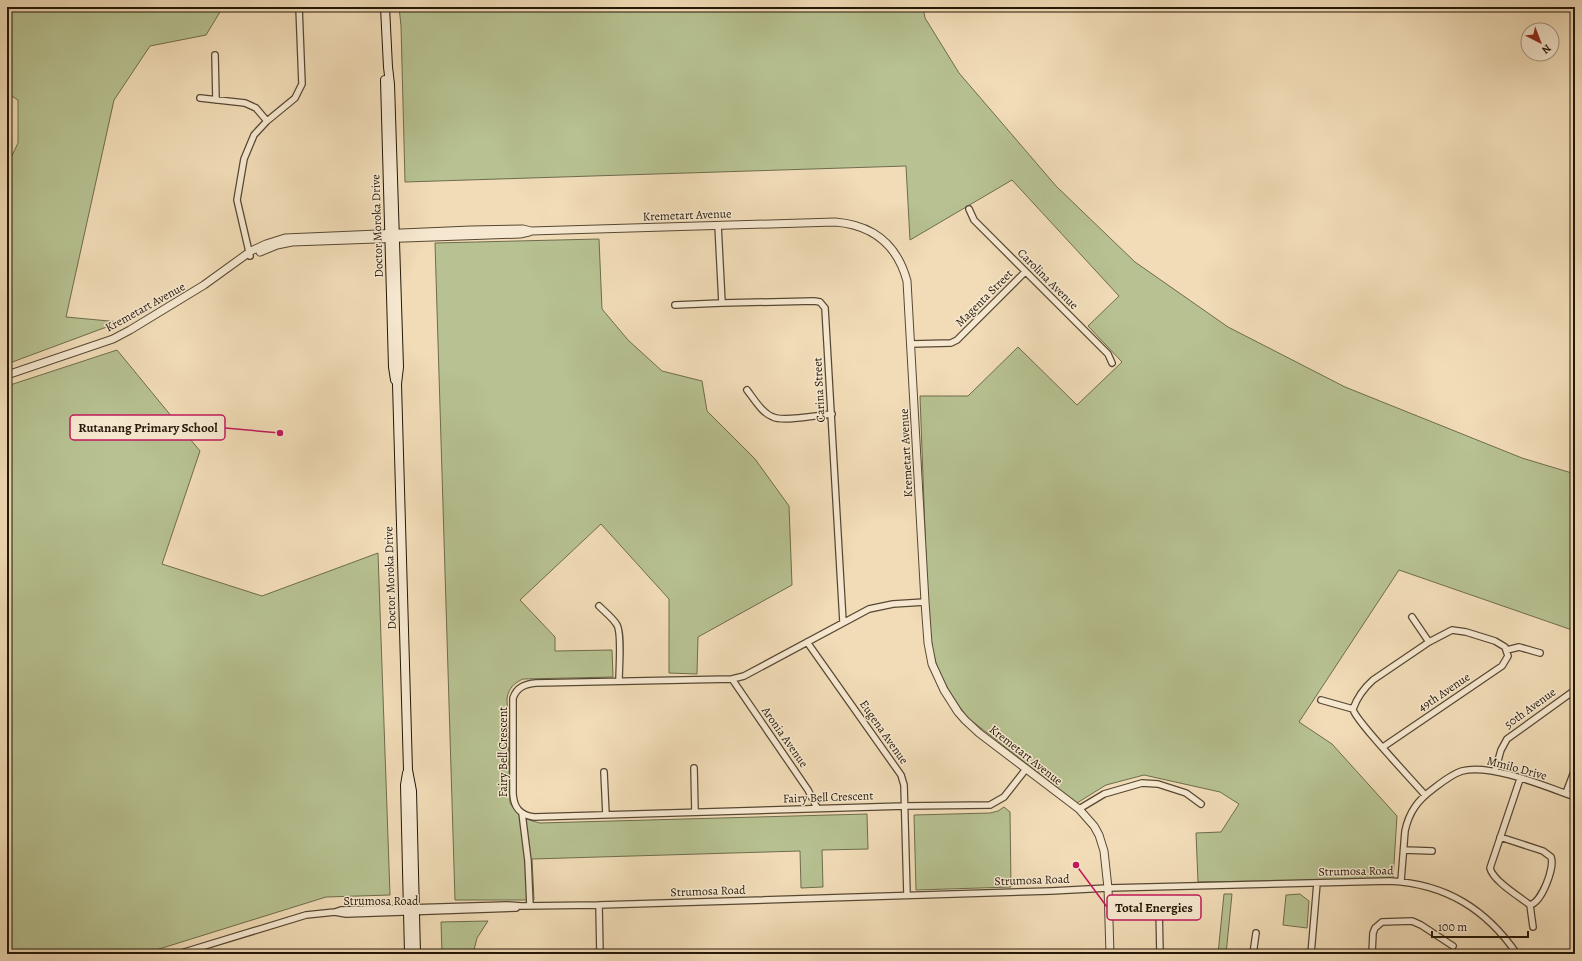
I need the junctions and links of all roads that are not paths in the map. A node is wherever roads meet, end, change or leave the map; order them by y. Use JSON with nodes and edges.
{"nodes":[{"id":1,"x":299,"y":7,"type":"edge"},
{"id":2,"x":385,"y":7,"type":"edge"},
{"id":3,"x":215,"y":55,"type":"dead end"},
{"id":4,"x":200,"y":98,"type":"dead end"},
{"id":5,"x":216,"y":100,"type":"junction"},
{"id":6,"x":267,"y":121,"type":"junction"},
{"id":7,"x":969,"y":209,"type":"dead end"},
{"id":8,"x":718,"y":225,"type":"junction"},
{"id":9,"x":392,"y":237,"type":"junction"},
{"id":10,"x":250,"y":255,"type":"junction"},
{"id":11,"x":1025,"y":272,"type":"junction"},
{"id":12,"x":722,"y":302,"type":"junction"},
{"id":13,"x":676,"y":305,"type":"dead end"},
{"id":14,"x":911,"y":344,"type":"junction"},
{"id":15,"x":1112,"y":364,"type":"dead end"},
{"id":16,"x":7,"y":375,"type":"edge"},
{"id":17,"x":747,"y":390,"type":"dead end"},
{"id":18,"x":832,"y":414,"type":"junction"},
{"id":19,"x":925,"y":602,"type":"junction"},
{"id":20,"x":599,"y":606,"type":"dead end"},
{"id":21,"x":1412,"y":617,"type":"dead end"},
{"id":22,"x":843,"y":622,"type":"junction"},
{"id":23,"x":807,"y":642,"type":"junction"},
{"id":24,"x":1429,"y":642,"type":"junction"},
{"id":25,"x":1507,"y":650,"type":"junction"},
{"id":26,"x":1540,"y":653,"type":"dead end"},
{"id":27,"x":732,"y":679,"type":"junction"},
{"id":28,"x":618,"y":681,"type":"junction"},
{"id":29,"x":1575,"y":690,"type":"edge"},
{"id":30,"x":1321,"y":700,"type":"dead end"},
{"id":31,"x":1353,"y":709,"type":"junction"},
{"id":32,"x":1383,"y":747,"type":"junction"},
{"id":33,"x":694,"y":768,"type":"dead end"},
{"id":34,"x":1026,"y":769,"type":"junction"},
{"id":35,"x":1575,"y":769,"type":"edge"},
{"id":36,"x":1494,"y":771,"type":"junction"},
{"id":37,"x":604,"y":772,"type":"dead end"},
{"id":38,"x":1520,"y":779,"type":"junction"},
{"id":39,"x":1425,"y":794,"type":"junction"},
{"id":40,"x":1566,"y":794,"type":"junction"},
{"id":41,"x":1575,"y":797,"type":"edge"},
{"id":42,"x":1201,"y":804,"type":"dead end"},
{"id":43,"x":905,"y":806,"type":"junction"},
{"id":44,"x":818,"y":808,"type":"junction"},
{"id":45,"x":1079,"y":809,"type":"junction"},
{"id":46,"x":695,"y":812,"type":"junction"},
{"id":47,"x":522,"y":813,"type":"junction"},
{"id":48,"x":606,"y":815,"type":"junction"},
{"id":49,"x":1500,"y":837,"type":"junction"},
{"id":50,"x":1404,"y":850,"type":"junction"},
{"id":51,"x":1432,"y":851,"type":"dead end"},
{"id":52,"x":1401,"y":882,"type":"junction"},
{"id":53,"x":1317,"y":883,"type":"junction"},
{"id":54,"x":1108,"y":888,"type":"junction"},
{"id":55,"x":907,"y":895,"type":"junction"},
{"id":56,"x":1530,"y":904,"type":"junction"},
{"id":57,"x":600,"y":905,"type":"junction"},
{"id":58,"x":530,"y":906,"type":"junction"},
{"id":59,"x":1159,"y":906,"type":"dead end"},
{"id":60,"x":411,"y":909,"type":"junction"},
{"id":61,"x":1533,"y":927,"type":"dead end"},
{"id":62,"x":1256,"y":933,"type":"dead end"},
{"id":63,"x":1453,"y":946,"type":"dead end"},
{"id":64,"x":199,"y":948,"type":"junction"},
{"id":65,"x":178,"y":954,"type":"edge"},
{"id":66,"x":201,"y":954,"type":"edge"},
{"id":67,"x":409,"y":954,"type":"edge"},
{"id":68,"x":416,"y":954,"type":"edge"},
{"id":69,"x":600,"y":954,"type":"edge"},
{"id":70,"x":1110,"y":954,"type":"edge"},
{"id":71,"x":1160,"y":954,"type":"edge"},
{"id":72,"x":1254,"y":954,"type":"edge"},
{"id":73,"x":1310,"y":954,"type":"edge"},
{"id":74,"x":1372,"y":954,"type":"edge"},
{"id":75,"x":1517,"y":954,"type":"edge"}],
"edges":[{"from":1,"to":6,"type":"street"},
{"from":2,"to":9,"type":"main road","name":"Doctor Moroka Drive"},
{"from":3,"to":5,"type":"street"},
{"from":4,"to":5,"type":"street"},
{"from":5,"to":6,"type":"street"},
{"from":6,"to":10,"type":"street"},
{"from":7,"to":11,"type":"street","name":"Carolina Avenue"},
{"from":8,"to":9,"type":"street","name":"Kremetart Avenue"},
{"from":8,"to":12,"type":"street"},
{"from":8,"to":14,"type":"street","name":"Kremetart Avenue"},
{"from":9,"to":10,"type":"street","name":"Kremetart Avenue"},
{"from":9,"to":60,"type":"main road","name":"Doctor Moroka Drive"},
{"from":10,"to":16,"type":"street","name":"Kremetart Avenue"},
{"from":11,"to":14,"type":"street","name":"Magenta Street"},
{"from":11,"to":15,"type":"street","name":"Carolina Avenue"},
{"from":12,"to":13,"type":"street","name":"Carina Street"},
{"from":12,"to":18,"type":"street","name":"Carina Street"},
{"from":14,"to":19,"type":"street","name":"Kremetart Avenue"},
{"from":17,"to":18,"type":"street"},
{"from":18,"to":22,"type":"street","name":"Carina Street"},
{"from":19,"to":22,"type":"street","name":"Fairy Bell Crescent"},
{"from":19,"to":34,"type":"street","name":"Kremetart Avenue"},
{"from":20,"to":28,"type":"street"},
{"from":21,"to":24,"type":"street"},
{"from":22,"to":23,"type":"street","name":"Fairy Bell Crescent"},
{"from":23,"to":27,"type":"street","name":"Fairy Bell Crescent"},
{"from":23,"to":43,"type":"street","name":"Eugena Avenue"},
{"from":24,"to":25,"type":"street"},
{"from":24,"to":31,"type":"street"},
{"from":25,"to":26,"type":"street"},
{"from":25,"to":32,"type":"street","name":"49th Avenue"},
{"from":27,"to":28,"type":"street","name":"Fairy Bell Crescent"},
{"from":27,"to":44,"type":"street","name":"Aronia Avenue"},
{"from":28,"to":47,"type":"street","name":"Fairy Bell Crescent"},
{"from":29,"to":36,"type":"street","name":"50th Avenue"},
{"from":30,"to":31,"type":"street"},
{"from":31,"to":32,"type":"street"},
{"from":32,"to":39,"type":"street"},
{"from":33,"to":46,"type":"street"},
{"from":34,"to":43,"type":"street","name":"Fairy Bell Crescent"},
{"from":34,"to":45,"type":"street","name":"Kremetart Avenue"},
{"from":35,"to":40,"type":"street"},
{"from":36,"to":38,"type":"street","name":"Mmilo Drive"},
{"from":36,"to":39,"type":"street","name":"Mmilo Drive"},
{"from":37,"to":48,"type":"street"},
{"from":38,"to":40,"type":"street","name":"Mmilo Drive"},
{"from":38,"to":49,"type":"street"},
{"from":39,"to":50,"type":"street","name":"Mmilo Drive"},
{"from":40,"to":41,"type":"street","name":"Mmilo Drive"},
{"from":42,"to":45,"type":"street"},
{"from":43,"to":44,"type":"street","name":"Fairy Bell Crescent"},
{"from":43,"to":55,"type":"street","name":"Eugena Avenue"},
{"from":44,"to":46,"type":"street","name":"Fairy Bell Crescent"},
{"from":45,"to":54,"type":"street","name":"Kremetart Avenue"},
{"from":46,"to":48,"type":"street","name":"Fairy Bell Crescent"},
{"from":47,"to":48,"type":"street","name":"Fairy Bell Crescent"},
{"from":47,"to":58,"type":"street"},
{"from":49,"to":56,"type":"street"},
{"from":49,"to":56,"type":"street"},
{"from":50,"to":51,"type":"street"},
{"from":50,"to":52,"type":"street","name":"Mmilo Drive"},
{"from":52,"to":53,"type":"street","name":"Strumosa Road"},
{"from":52,"to":75,"type":"street","name":"Strumosa Road"},
{"from":53,"to":54,"type":"street","name":"Strumosa Road"},
{"from":53,"to":73,"type":"street"},
{"from":54,"to":55,"type":"street","name":"Strumosa Road"},
{"from":54,"to":70,"type":"street","name":"Kremetart Avenue"},
{"from":55,"to":57,"type":"street","name":"Strumosa Road"},
{"from":56,"to":61,"type":"street"},
{"from":57,"to":58,"type":"street","name":"Strumosa Road"},
{"from":57,"to":69,"type":"street"},
{"from":58,"to":60,"type":"street","name":"Strumosa Road"},
{"from":59,"to":71,"type":"street"},
{"from":60,"to":64,"type":"street","name":"Strumosa Road"},
{"from":60,"to":67,"type":"main road","name":"Doctor Moroka Drive"},
{"from":60,"to":68,"type":"main road","name":"Doctor Moroka Drive"},
{"from":62,"to":72,"type":"street"},
{"from":63,"to":74,"type":"street"},
{"from":64,"to":65,"type":"street","name":"Strumosa Road"},
{"from":64,"to":66,"type":"street"}]}
